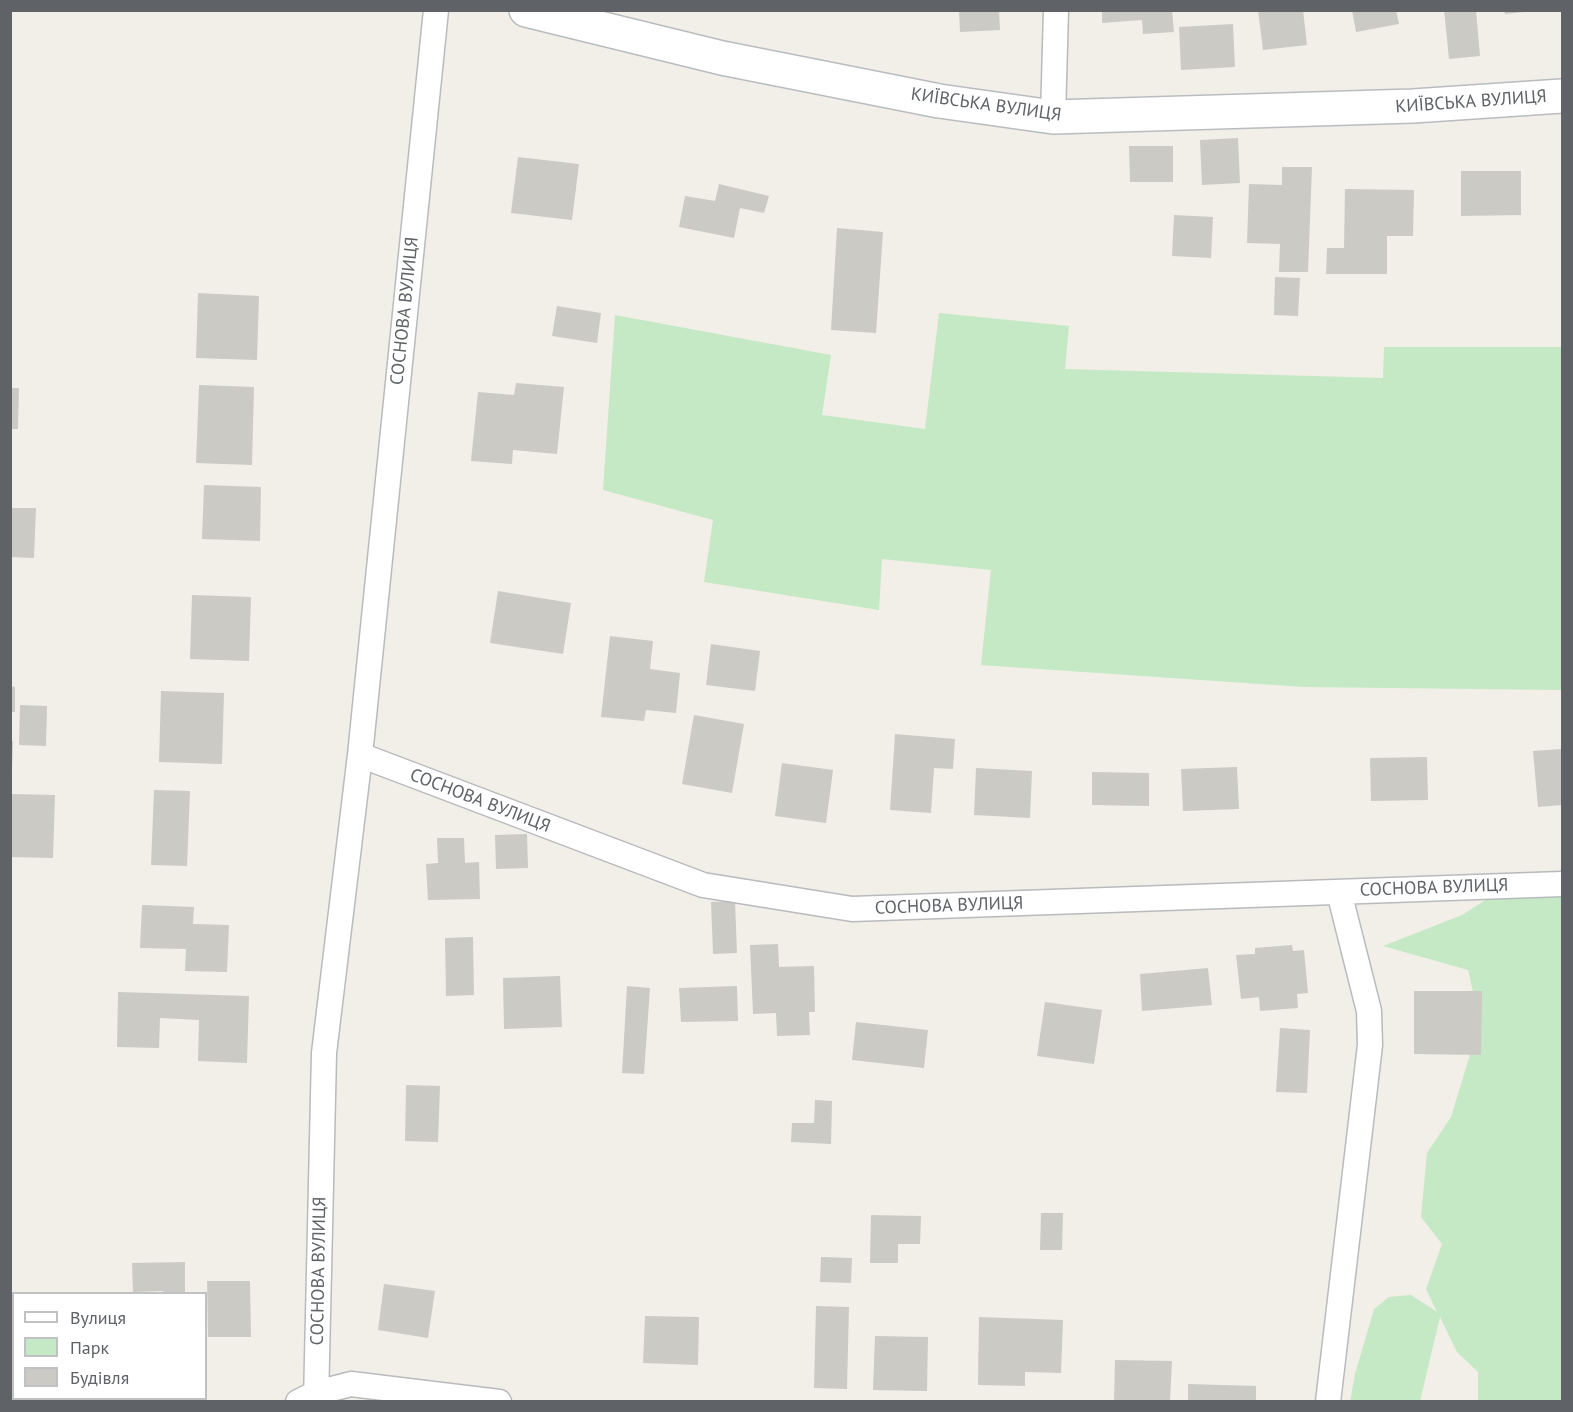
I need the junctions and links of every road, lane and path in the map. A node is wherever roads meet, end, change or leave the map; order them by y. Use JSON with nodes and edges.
{"nodes":[{"id":1,"x":436,"y":10,"type":"edge"},
{"id":2,"x":526,"y":10,"type":"edge"},
{"id":3,"x":1056,"y":10,"type":"edge"},
{"id":4,"x":1563,"y":96,"type":"edge"},
{"id":5,"x":1053,"y":117,"type":"junction"},
{"id":6,"x":360,"y":755,"type":"junction"},
{"id":7,"x":1563,"y":884,"type":"edge"},
{"id":8,"x":1339,"y":891,"type":"junction"},
{"id":9,"x":310,"y":1399,"type":"edge"},
{"id":10,"x":82,"y":1400,"type":"edge"},
{"id":11,"x":112,"y":1401,"type":"edge"},
{"id":12,"x":498,"y":1401,"type":"edge"},
{"id":13,"x":1328,"y":1401,"type":"edge"}],
"edges":[{"from":1,"to":6,"type":"street","name":"СОСНОВА ВУЛИЦЯ"},
{"from":2,"to":5,"type":"street","name":"КИЇВСЬКА ВУЛИЦЯ"},
{"from":3,"to":5,"type":"street"},
{"from":4,"to":5,"type":"street","name":"КИЇВСЬКА ВУЛИЦЯ"},
{"from":6,"to":8,"type":"street","name":"СОСНОВА ВУЛИЦЯ"},
{"from":6,"to":9,"type":"street","name":"СОСНОВА ВУЛИЦЯ"},
{"from":7,"to":8,"type":"street","name":"СОСНОВА ВУЛИЦЯ"},
{"from":8,"to":13,"type":"street"},
{"from":9,"to":12,"type":"street"},
{"from":10,"to":11,"type":"street"}]}
